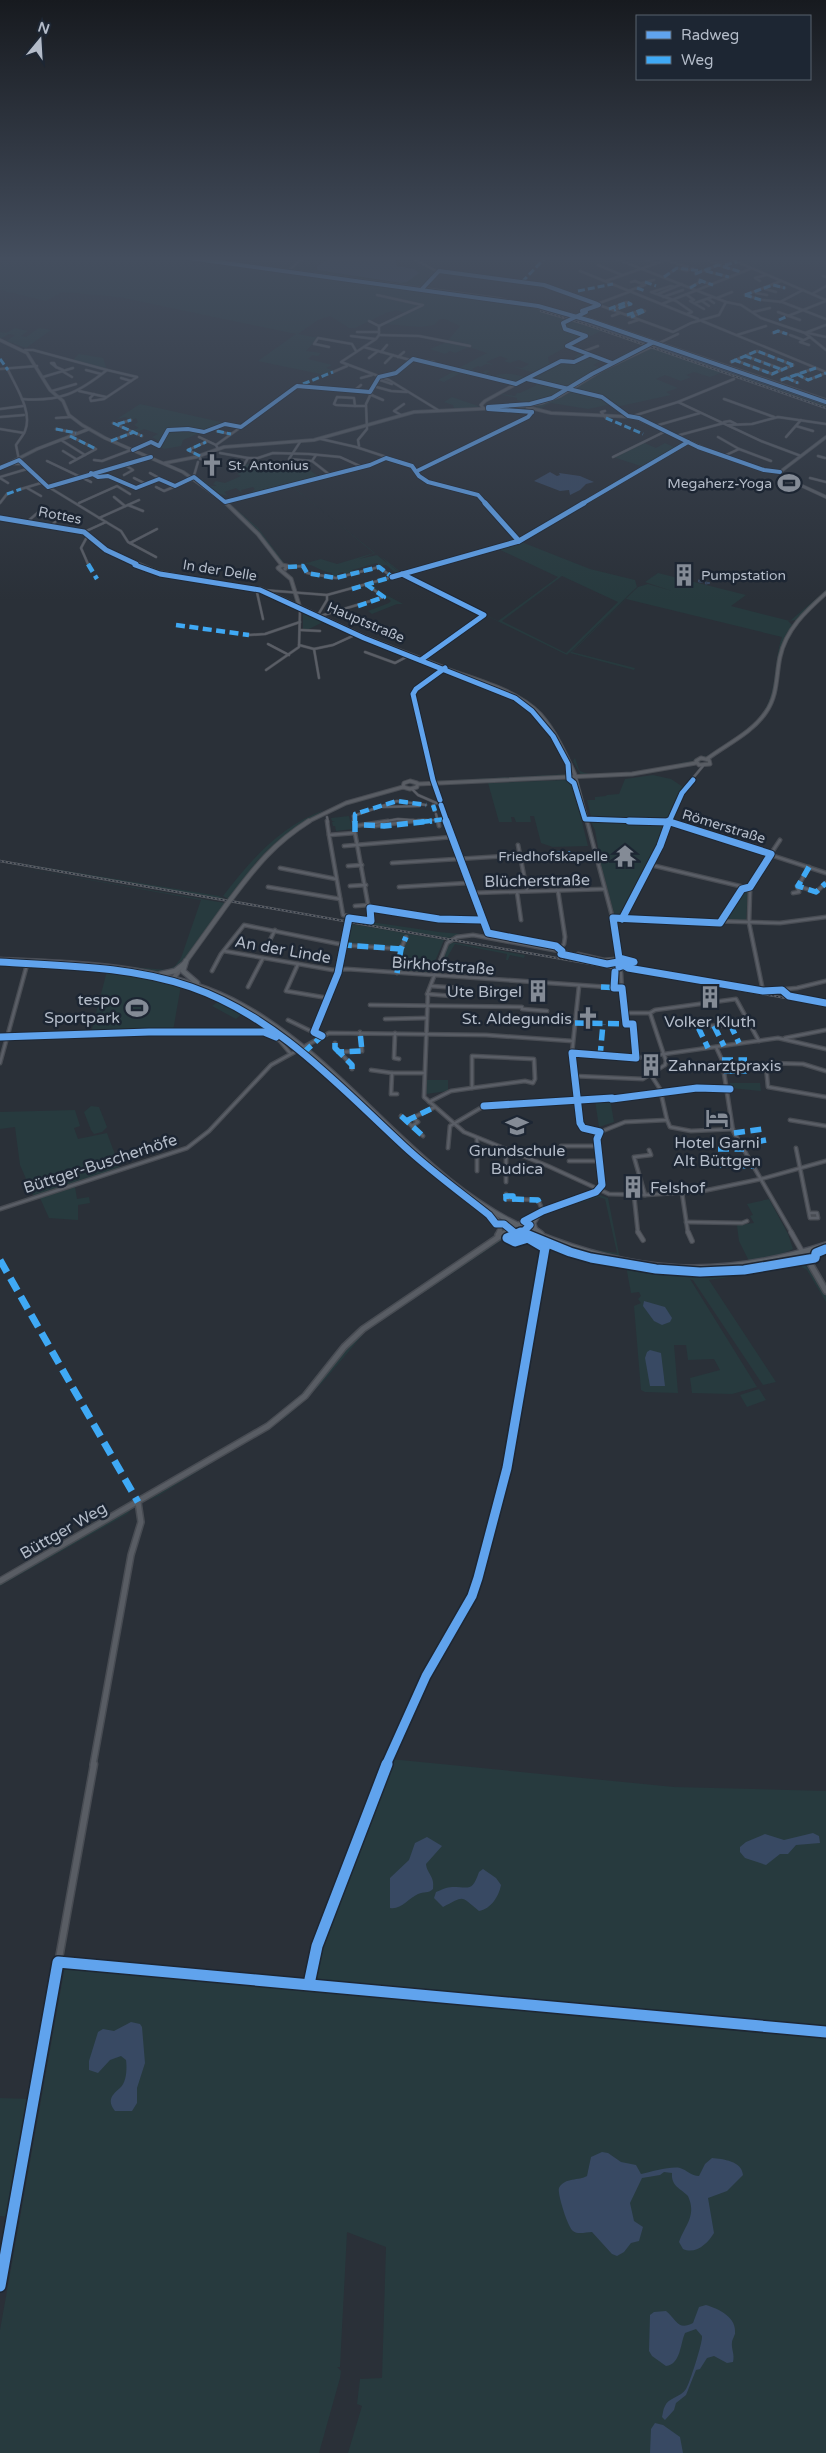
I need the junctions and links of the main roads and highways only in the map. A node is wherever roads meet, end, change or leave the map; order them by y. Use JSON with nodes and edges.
{"nodes":[{"id":1,"x":0,"y":960,"type":"edge"},
{"id":2,"x":153,"y":974,"type":"junction"},
{"id":3,"x":206,"y":989,"type":"junction"},
{"id":4,"x":541,"y":1212,"type":"road end"},
{"id":5,"x":549,"y":1240,"type":"junction"},
{"id":6,"x":826,"y":1245,"type":"edge"}],
"edges":[{"from":1,"to":2,"type":"main road"},
{"from":2,"to":3,"type":"main road"},
{"from":2,"to":3,"type":"main road"},
{"from":3,"to":5,"type":"main road"},
{"from":4,"to":5,"type":"main road"},
{"from":5,"to":6,"type":"main road"}]}
